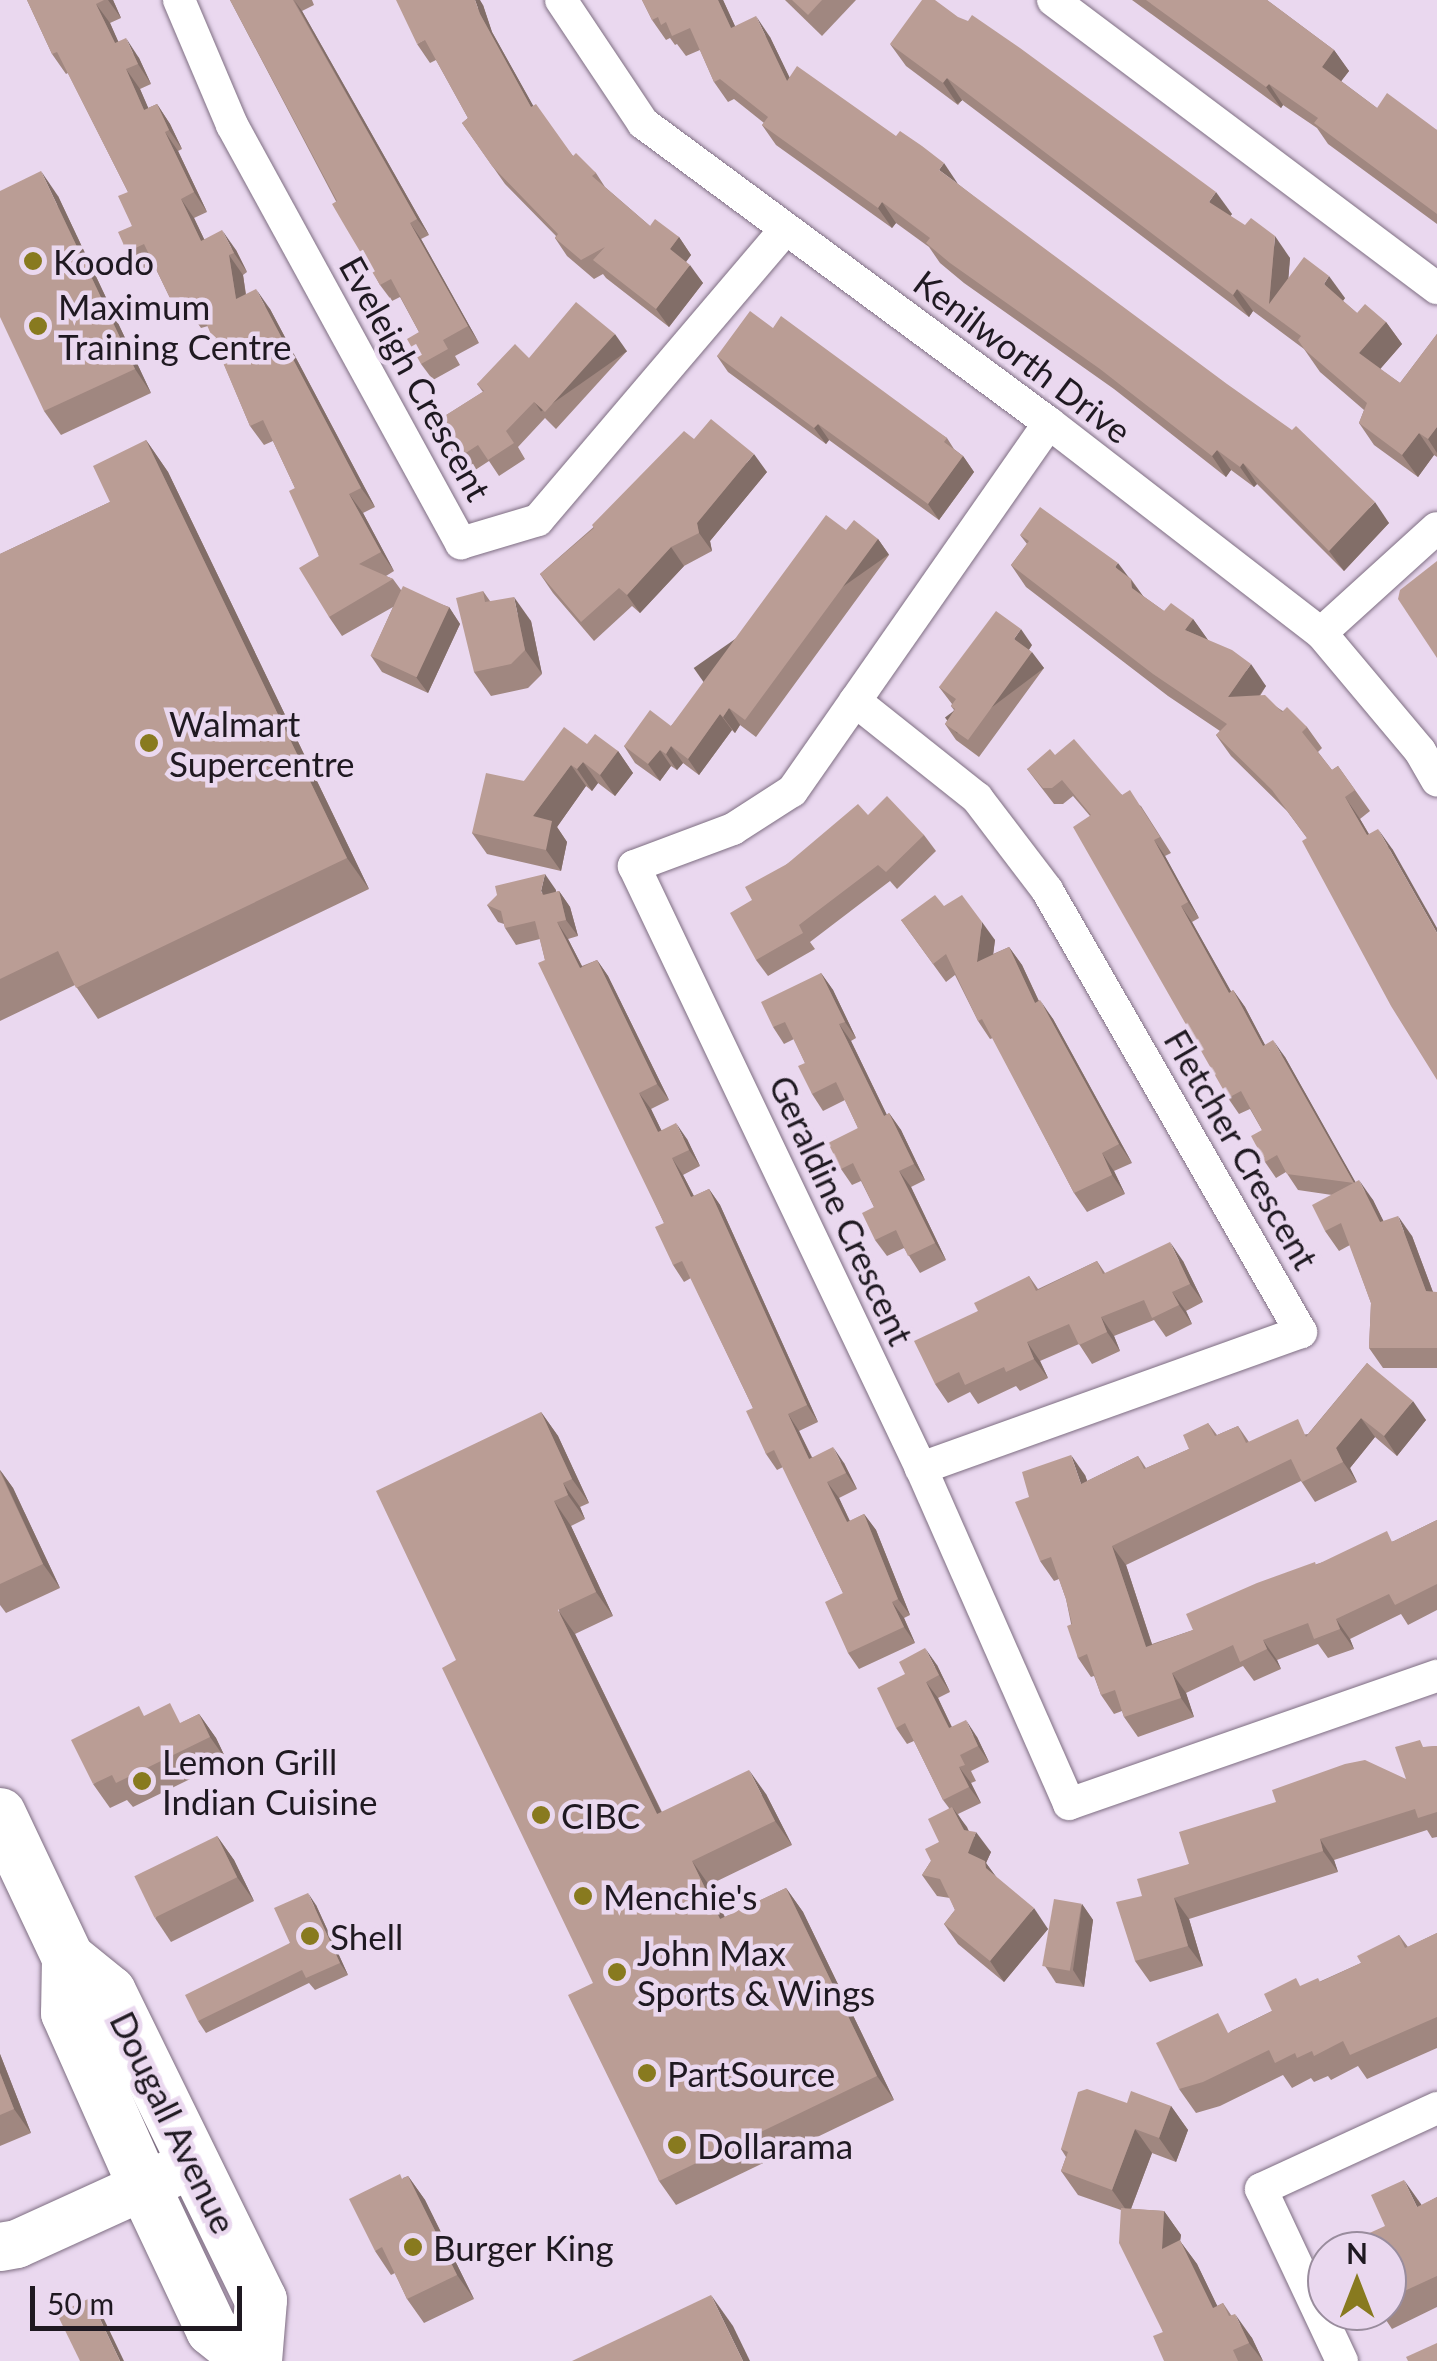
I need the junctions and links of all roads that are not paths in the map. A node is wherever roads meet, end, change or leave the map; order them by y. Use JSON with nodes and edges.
{"nodes":[{"id":1,"x":179,"y":0,"type":"edge"},
{"id":2,"x":561,"y":0,"type":"edge"},
{"id":3,"x":1053,"y":0,"type":"edge"},
{"id":4,"x":785,"y":230,"type":"junction"},
{"id":5,"x":1437,"y":288,"type":"edge"},
{"id":6,"x":1049,"y":423,"type":"junction"},
{"id":7,"x":1437,"y":528,"type":"edge"},
{"id":8,"x":1321,"y":633,"type":"junction"},
{"id":9,"x":855,"y":701,"type":"junction"},
{"id":10,"x":1437,"y":780,"type":"edge"},
{"id":11,"x":920,"y":1468,"type":"junction"},
{"id":12,"x":1437,"y":1676,"type":"edge"},
{"id":13,"x":0,"y":1814,"type":"edge"},
{"id":14,"x":68,"y":1958,"type":"junction"},
{"id":15,"x":1437,"y":2108,"type":"edge"},
{"id":16,"x":196,"y":2163,"type":"junction"},
{"id":17,"x":144,"y":2186,"type":"junction"},
{"id":18,"x":0,"y":2247,"type":"edge"},
{"id":19,"x":254,"y":2361,"type":"edge"},
{"id":20,"x":1342,"y":2361,"type":"edge"}],
"edges":[{"from":1,"to":4,"type":"street","name":"Eveleigh Crescent"},
{"from":2,"to":4,"type":"street","name":"Kenilworth Drive"},
{"from":3,"to":5,"type":"street"},
{"from":4,"to":6,"type":"street","name":"Kenilworth Drive"},
{"from":6,"to":8,"type":"street","name":"Kenilworth Drive"},
{"from":6,"to":9,"type":"street","name":"Geraldine Crescent"},
{"from":7,"to":8,"type":"street"},
{"from":8,"to":10,"type":"street","name":"Kenilworth Drive"},
{"from":9,"to":11,"type":"street","name":"Geraldine Crescent"},
{"from":9,"to":11,"type":"street","name":"Fletcher Crescent"},
{"from":11,"to":12,"type":"street","name":"Geraldine Crescent"},
{"from":13,"to":14,"type":"main road","name":"Dougall Avenue"},
{"from":14,"to":16,"type":"main road","name":"Dougall Avenue"},
{"from":14,"to":17,"type":"main road","name":"Dougall Avenue"},
{"from":15,"to":20,"type":"street"},
{"from":16,"to":17,"type":"street"},
{"from":16,"to":19,"type":"main road","name":"Dougall Avenue"},
{"from":17,"to":18,"type":"street"},
{"from":17,"to":19,"type":"main road","name":"Dougall Avenue"}]}
